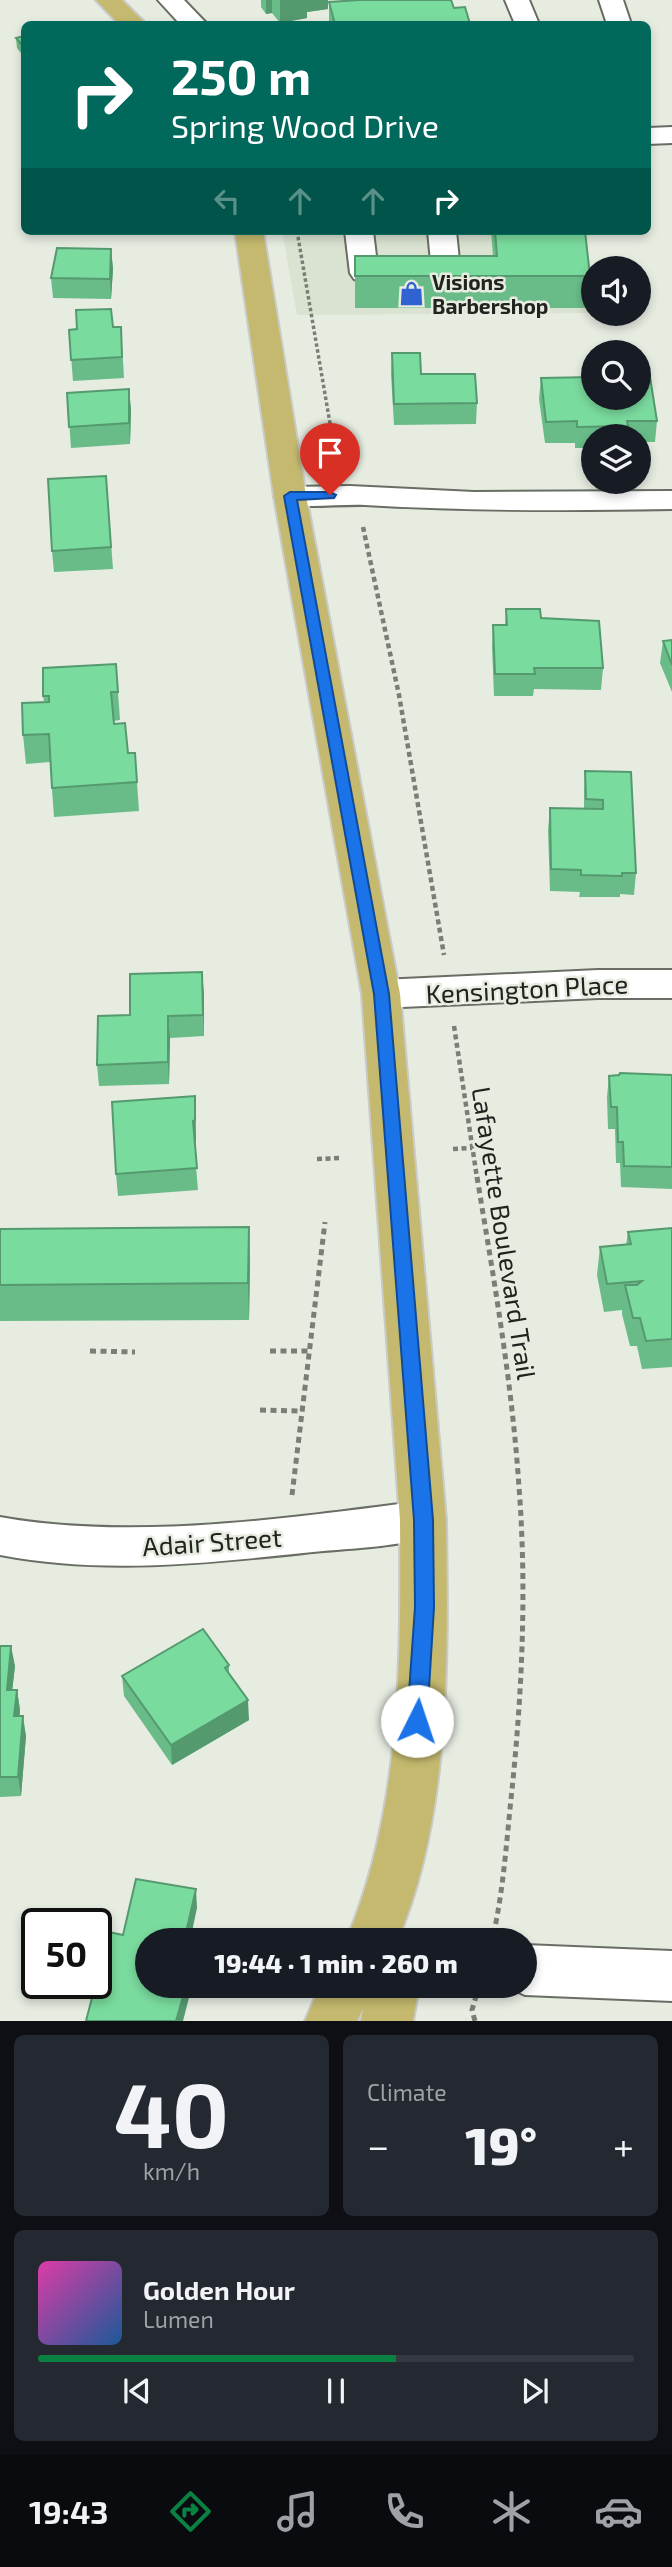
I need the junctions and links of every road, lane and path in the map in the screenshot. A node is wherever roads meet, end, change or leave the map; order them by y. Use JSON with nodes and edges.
{"nodes":[{"id":1,"x":108,"y":0,"type":"edge"},
{"id":2,"x":170,"y":0,"type":"edge"},
{"id":3,"x":517,"y":0,"type":"edge"},
{"id":4,"x":611,"y":0,"type":"edge"},
{"id":5,"x":130,"y":21,"type":"edge"},
{"id":6,"x":191,"y":21,"type":"edge"},
{"id":7,"x":526,"y":21,"type":"edge"},
{"id":8,"x":618,"y":21,"type":"edge"},
{"id":9,"x":672,"y":135,"type":"edge"},
{"id":10,"x":651,"y":136,"type":"edge"},
{"id":11,"x":250,"y":235,"type":"edge"},
{"id":12,"x":298,"y":235,"type":"edge"},
{"id":13,"x":359,"y":235,"type":"edge"},
{"id":14,"x":442,"y":235,"type":"edge"},
{"id":15,"x":333,"y":456,"type":"dead end"},
{"id":16,"x":290,"y":496,"type":"junction"},
{"id":17,"x":672,"y":500,"type":"edge"},
{"id":18,"x":368,"y":537,"type":"dead end"},
{"id":19,"x":672,"y":984,"type":"edge"},
{"id":20,"x":450,"y":992,"type":"junction"},
{"id":21,"x":382,"y":994,"type":"junction"},
{"id":22,"x":472,"y":1148,"type":"junction"},
{"id":23,"x":453,"y":1149,"type":"dead end"},
{"id":24,"x":342,"y":1158,"type":"dead end"},
{"id":25,"x":317,"y":1159,"type":"dead end"},
{"id":26,"x":325,"y":1222,"type":"dead end"},
{"id":27,"x":270,"y":1351,"type":"dead end"},
{"id":28,"x":310,"y":1351,"type":"junction"},
{"id":29,"x":90,"y":1352,"type":"dead end"},
{"id":30,"x":135,"y":1352,"type":"dead end"},
{"id":31,"x":260,"y":1410,"type":"dead end"},
{"id":32,"x":302,"y":1411,"type":"junction"},
{"id":33,"x":423,"y":1520,"type":"junction"},
{"id":34,"x":0,"y":1536,"type":"edge"},
{"id":35,"x":288,"y":1536,"type":"junction"},
{"id":36,"x":381,"y":1928,"type":"edge"},
{"id":37,"x":496,"y":1928,"type":"edge"},
{"id":38,"x":537,"y":1970,"type":"edge"},
{"id":39,"x":672,"y":1976,"type":"edge"},
{"id":40,"x":342,"y":1998,"type":"edge"},
{"id":41,"x":391,"y":1998,"type":"edge"},
{"id":42,"x":476,"y":1998,"type":"edge"},
{"id":43,"x":331,"y":2021,"type":"edge"},
{"id":44,"x":387,"y":2021,"type":"edge"},
{"id":45,"x":475,"y":2021,"type":"edge"}],
"edges":[{"from":1,"to":5,"type":"main road"},
{"from":2,"to":6,"type":"street"},
{"from":3,"to":7,"type":"street"},
{"from":4,"to":8,"type":"street"},
{"from":9,"to":10,"type":"street"},
{"from":11,"to":16,"type":"main road"},
{"from":12,"to":15,"type":"path"},
{"from":13,"to":14,"type":"street"},
{"from":16,"to":17,"type":"street"},
{"from":16,"to":21,"type":"main road"},
{"from":18,"to":20,"type":"path","name":"Lafayette Boulevard Trail"},
{"from":19,"to":20,"type":"street","name":"Kensington Place"},
{"from":20,"to":21,"type":"street","name":"Kensington Place"},
{"from":20,"to":22,"type":"path","name":"Lafayette Boulevard Trail"},
{"from":21,"to":33,"type":"main road"},
{"from":22,"to":23,"type":"path"},
{"from":22,"to":37,"type":"path","name":"Lafayette Boulevard Trail"},
{"from":24,"to":25,"type":"path"},
{"from":26,"to":28,"type":"path"},
{"from":27,"to":28,"type":"path"},
{"from":28,"to":32,"type":"path"},
{"from":29,"to":30,"type":"path"},
{"from":31,"to":32,"type":"path"},
{"from":32,"to":35,"type":"path"},
{"from":33,"to":35,"type":"street","name":"Adair Street"},
{"from":33,"to":36,"type":"main road"},
{"from":34,"to":35,"type":"street","name":"Adair Street"},
{"from":38,"to":39,"type":"street"},
{"from":40,"to":43,"type":"main road"},
{"from":41,"to":44,"type":"main road"},
{"from":42,"to":45,"type":"path"}]}
